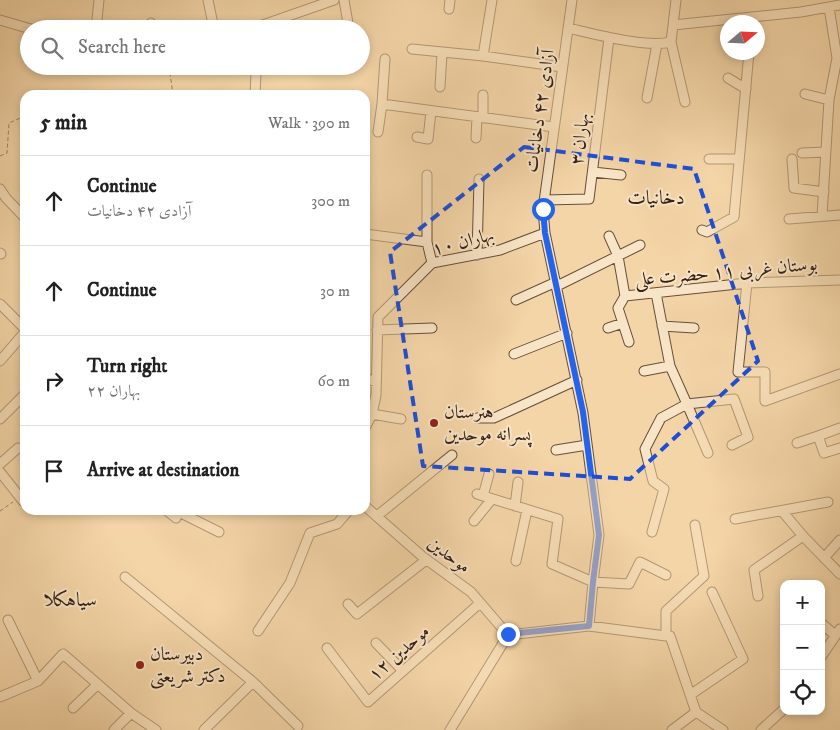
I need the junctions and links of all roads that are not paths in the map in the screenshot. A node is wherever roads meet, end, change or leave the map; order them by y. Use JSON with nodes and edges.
{"nodes":[{"id":1,"x":99,"y":0,"type":"edge"},
{"id":2,"x":208,"y":0,"type":"edge"},
{"id":3,"x":334,"y":0,"type":"edge"},
{"id":4,"x":344,"y":0,"type":"edge"},
{"id":5,"x":492,"y":0,"type":"edge"},
{"id":6,"x":572,"y":0,"type":"edge"},
{"id":7,"x":676,"y":0,"type":"edge"},
{"id":8,"x":840,"y":5,"type":"edge"},
{"id":9,"x":829,"y":7,"type":"junction"},
{"id":10,"x":765,"y":18,"type":"edge"},
{"id":11,"x":0,"y":20,"type":"edge"},
{"id":12,"x":97,"y":20,"type":"edge"},
{"id":13,"x":212,"y":20,"type":"edge"},
{"id":14,"x":277,"y":20,"type":"edge"},
{"id":15,"x":347,"y":20,"type":"edge"},
{"id":16,"x":720,"y":22,"type":"edge"},
{"id":17,"x":673,"y":25,"type":"junction"},
{"id":18,"x":20,"y":26,"type":"edge"},
{"id":19,"x":568,"y":28,"type":"junction"},
{"id":20,"x":609,"y":38,"type":"junction"},
{"id":21,"x":671,"y":42,"type":"junction"},
{"id":22,"x":657,"y":44,"type":"junction"},
{"id":23,"x":412,"y":49,"type":"dead end"},
{"id":24,"x":442,"y":52,"type":"junction"},
{"id":25,"x":483,"y":56,"type":"junction"},
{"id":26,"x":385,"y":59,"type":"dead end"},
{"id":27,"x":748,"y":60,"type":"edge"},
{"id":28,"x":562,"y":67,"type":"junction"},
{"id":29,"x":256,"y":75,"type":"edge"},
{"id":30,"x":728,"y":78,"type":"dead end"},
{"id":31,"x":440,"y":87,"type":"dead end"},
{"id":32,"x":746,"y":89,"type":"junction"},
{"id":33,"x":255,"y":90,"type":"edge"},
{"id":34,"x":840,"y":93,"type":"edge"},
{"id":35,"x":805,"y":94,"type":"dead end"},
{"id":36,"x":483,"y":95,"type":"dead end"},
{"id":37,"x":830,"y":96,"type":"junction"},
{"id":38,"x":647,"y":98,"type":"dead end"},
{"id":39,"x":685,"y":102,"type":"dead end"},
{"id":40,"x":382,"y":104,"type":"junction"},
{"id":41,"x":431,"y":111,"type":"junction"},
{"id":42,"x":480,"y":118,"type":"junction"},
{"id":43,"x":554,"y":127,"type":"junction"},
{"id":44,"x":378,"y":132,"type":"dead end"},
{"id":45,"x":417,"y":138,"type":"dead end"},
{"id":46,"x":476,"y":138,"type":"dead end"},
{"id":47,"x":826,"y":152,"type":"junction"},
{"id":48,"x":802,"y":153,"type":"dead end"},
{"id":49,"x":708,"y":159,"type":"dead end"},
{"id":50,"x":739,"y":159,"type":"junction"},
{"id":51,"x":792,"y":159,"type":"dead end"},
{"id":52,"x":592,"y":172,"type":"junction"},
{"id":53,"x":427,"y":175,"type":"dead end"},
{"id":54,"x":622,"y":175,"type":"dead end"},
{"id":55,"x":479,"y":179,"type":"dead end"},
{"id":56,"x":0,"y":189,"type":"edge"},
{"id":57,"x":824,"y":192,"type":"junction"},
{"id":58,"x":544,"y":200,"type":"junction"},
{"id":59,"x":20,"y":213,"type":"edge"},
{"id":60,"x":840,"y":215,"type":"edge"},
{"id":61,"x":822,"y":216,"type":"junction"},
{"id":62,"x":789,"y":219,"type":"dead end"},
{"id":63,"x":702,"y":230,"type":"dead end"},
{"id":64,"x":545,"y":233,"type":"junction"},
{"id":65,"x":370,"y":235,"type":"edge"},
{"id":66,"x":609,"y":236,"type":"dead end"},
{"id":67,"x":427,"y":242,"type":"junction"},
{"id":68,"x":640,"y":246,"type":"dead end"},
{"id":69,"x":477,"y":255,"type":"junction"},
{"id":70,"x":618,"y":256,"type":"junction"},
{"id":71,"x":432,"y":263,"type":"junction"},
{"id":72,"x":840,"y":280,"type":"edge"},
{"id":73,"x":747,"y":283,"type":"junction"},
{"id":74,"x":556,"y":284,"type":"junction"},
{"id":75,"x":656,"y":293,"type":"junction"},
{"id":76,"x":625,"y":296,"type":"junction"},
{"id":77,"x":516,"y":300,"type":"dead end"},
{"id":78,"x":0,"y":304,"type":"edge"},
{"id":79,"x":623,"y":323,"type":"junction"},
{"id":80,"x":20,"y":326,"type":"edge"},
{"id":81,"x":662,"y":326,"type":"junction"},
{"id":82,"x":432,"y":328,"type":"dead end"},
{"id":83,"x":608,"y":328,"type":"dead end"},
{"id":84,"x":694,"y":328,"type":"dead end"},
{"id":85,"x":377,"y":330,"type":"junction"},
{"id":86,"x":567,"y":333,"type":"junction"},
{"id":87,"x":20,"y":337,"type":"edge"},
{"id":88,"x":629,"y":342,"type":"dead end"},
{"id":89,"x":514,"y":354,"type":"dead end"},
{"id":90,"x":0,"y":360,"type":"edge"},
{"id":91,"x":670,"y":366,"type":"junction"},
{"id":92,"x":644,"y":371,"type":"dead end"},
{"id":93,"x":840,"y":374,"type":"edge"},
{"id":94,"x":370,"y":380,"type":"edge"},
{"id":95,"x":577,"y":380,"type":"junction"},
{"id":96,"x":376,"y":382,"type":"junction"},
{"id":97,"x":20,"y":399,"type":"edge"},
{"id":98,"x":687,"y":404,"type":"junction"},
{"id":99,"x":372,"y":414,"type":"junction"},
{"id":100,"x":370,"y":418,"type":"edge"},
{"id":101,"x":477,"y":418,"type":"dead end"},
{"id":102,"x":0,"y":419,"type":"edge"},
{"id":103,"x":401,"y":419,"type":"dead end"},
{"id":104,"x":840,"y":428,"type":"edge"},
{"id":105,"x":818,"y":436,"type":"junction"},
{"id":106,"x":797,"y":443,"type":"dead end"},
{"id":107,"x":588,"y":444,"type":"junction"},
{"id":108,"x":732,"y":445,"type":"dead end"},
{"id":109,"x":18,"y":448,"type":"dead end"},
{"id":110,"x":840,"y":448,"type":"edge"},
{"id":111,"x":556,"y":450,"type":"dead end"},
{"id":112,"x":708,"y":453,"type":"dead end"},
{"id":113,"x":452,"y":455,"type":"dead end"},
{"id":114,"x":0,"y":464,"type":"edge"},
{"id":115,"x":0,"y":472,"type":"edge"},
{"id":116,"x":489,"y":474,"type":"dead end"},
{"id":117,"x":518,"y":482,"type":"dead end"},
{"id":118,"x":20,"y":496,"type":"edge"},
{"id":119,"x":492,"y":499,"type":"junction"},
{"id":120,"x":828,"y":502,"type":"dead end"},
{"id":121,"x":515,"y":506,"type":"junction"},
{"id":122,"x":370,"y":510,"type":"edge"},
{"id":123,"x":527,"y":510,"type":"junction"},
{"id":124,"x":782,"y":511,"type":"junction"},
{"id":125,"x":187,"y":515,"type":"edge"},
{"id":126,"x":345,"y":515,"type":"edge"},
{"id":127,"x":377,"y":516,"type":"junction"},
{"id":128,"x":735,"y":519,"type":"dead end"},
{"id":129,"x":474,"y":522,"type":"dead end"},
{"id":130,"x":694,"y":525,"type":"dead end"},
{"id":131,"x":219,"y":532,"type":"dead end"},
{"id":132,"x":652,"y":532,"type":"dead end"},
{"id":133,"x":803,"y":536,"type":"junction"},
{"id":134,"x":840,"y":540,"type":"edge"},
{"id":135,"x":824,"y":558,"type":"junction"},
{"id":136,"x":426,"y":560,"type":"junction"},
{"id":137,"x":516,"y":561,"type":"dead end"},
{"id":138,"x":840,"y":574,"type":"edge"},
{"id":139,"x":666,"y":575,"type":"dead end"},
{"id":140,"x":125,"y":577,"type":"dead end"},
{"id":141,"x":593,"y":582,"type":"junction"},
{"id":142,"x":712,"y":592,"type":"dead end"},
{"id":143,"x":758,"y":596,"type":"dead end"},
{"id":144,"x":480,"y":603,"type":"junction"},
{"id":145,"x":348,"y":604,"type":"dead end"},
{"id":146,"x":8,"y":620,"type":"dead end"},
{"id":147,"x":825,"y":625,"type":"edge"},
{"id":148,"x":589,"y":626,"type":"junction"},
{"id":149,"x":258,"y":631,"type":"dead end"},
{"id":150,"x":838,"y":632,"type":"edge"},
{"id":151,"x":508,"y":634,"type":"junction"},
{"id":152,"x":666,"y":636,"type":"junction"},
{"id":153,"x":376,"y":643,"type":"dead end"},
{"id":154,"x":327,"y":648,"type":"dead end"},
{"id":155,"x":825,"y":651,"type":"edge"},
{"id":156,"x":403,"y":671,"type":"junction"},
{"id":157,"x":38,"y":681,"type":"junction"},
{"id":158,"x":253,"y":682,"type":"junction"},
{"id":159,"x":98,"y":684,"type":"junction"},
{"id":160,"x":690,"y":695,"type":"junction"},
{"id":161,"x":0,"y":697,"type":"edge"},
{"id":162,"x":73,"y":708,"type":"dead end"},
{"id":163,"x":696,"y":712,"type":"junction"},
{"id":164,"x":131,"y":713,"type":"junction"},
{"id":165,"x":780,"y":713,"type":"edge"},
{"id":166,"x":298,"y":726,"type":"dead end"},
{"id":167,"x":114,"y":730,"type":"edge"},
{"id":168,"x":156,"y":730,"type":"edge"},
{"id":169,"x":204,"y":730,"type":"edge"},
{"id":170,"x":450,"y":730,"type":"edge"},
{"id":171,"x":672,"y":730,"type":"edge"},
{"id":172,"x":723,"y":730,"type":"edge"},
{"id":173,"x":761,"y":730,"type":"edge"}],
"edges":[{"from":1,"to":12,"type":"street"},
{"from":2,"to":13,"type":"street"},
{"from":3,"to":14,"type":"street"},
{"from":4,"to":15,"type":"street"},
{"from":5,"to":25,"type":"street"},
{"from":6,"to":19,"type":"street","name":"آزادی ۴۲ دخانیات"},
{"from":7,"to":17,"type":"street"},
{"from":8,"to":9,"type":"street"},
{"from":9,"to":10,"type":"street"},
{"from":9,"to":37,"type":"street"},
{"from":11,"to":18,"type":"street"},
{"from":16,"to":17,"type":"street"},
{"from":17,"to":21,"type":"street"},
{"from":19,"to":20,"type":"street"},
{"from":19,"to":28,"type":"street","name":"آزادی ۴۲ دخانیات"},
{"from":20,"to":22,"type":"street"},
{"from":20,"to":52,"type":"street","name":"بهاران ۳"},
{"from":21,"to":22,"type":"street"},
{"from":21,"to":39,"type":"street"},
{"from":22,"to":38,"type":"street"},
{"from":23,"to":24,"type":"street"},
{"from":24,"to":25,"type":"street"},
{"from":24,"to":31,"type":"street"},
{"from":25,"to":28,"type":"street"},
{"from":26,"to":40,"type":"street"},
{"from":27,"to":32,"type":"street"},
{"from":28,"to":43,"type":"street","name":"آزادی ۴۲ دخانیات"},
{"from":29,"to":33,"type":"street"},
{"from":30,"to":32,"type":"street"},
{"from":32,"to":50,"type":"street"},
{"from":34,"to":37,"type":"street"},
{"from":35,"to":37,"type":"street"},
{"from":36,"to":42,"type":"street"},
{"from":37,"to":47,"type":"street"},
{"from":40,"to":41,"type":"street"},
{"from":40,"to":44,"type":"street"},
{"from":41,"to":42,"type":"street"},
{"from":41,"to":45,"type":"street"},
{"from":42,"to":43,"type":"street"},
{"from":42,"to":46,"type":"street"},
{"from":43,"to":58,"type":"street","name":"آزادی ۴۲ دخانیات"},
{"from":47,"to":48,"type":"street"},
{"from":47,"to":57,"type":"street"},
{"from":49,"to":50,"type":"street"},
{"from":50,"to":63,"type":"street"},
{"from":51,"to":57,"type":"street"},
{"from":52,"to":54,"type":"street"},
{"from":52,"to":58,"type":"street","name":"بهاران ۳"},
{"from":53,"to":67,"type":"street"},
{"from":55,"to":69,"type":"street"},
{"from":56,"to":59,"type":"street"},
{"from":57,"to":61,"type":"street"},
{"from":58,"to":64,"type":"street","name":"آزادی ۴۲ دخانیات"},
{"from":60,"to":61,"type":"street"},
{"from":61,"to":62,"type":"street"},
{"from":64,"to":69,"type":"street","name":"بهاران ۱۰"},
{"from":64,"to":74,"type":"street","name":"آزادی ۴۲ دخانیات"},
{"from":65,"to":67,"type":"street"},
{"from":66,"to":70,"type":"street","name":"بوستان غربی ۱۱ حضرت علی"},
{"from":67,"to":71,"type":"street"},
{"from":68,"to":70,"type":"street"},
{"from":69,"to":71,"type":"street","name":"بهاران ۱۰"},
{"from":70,"to":74,"type":"street"},
{"from":70,"to":76,"type":"street","name":"بوستان غربی ۱۱ حضرت علی"},
{"from":71,"to":85,"type":"street","name":"بهاران ۱۰"},
{"from":72,"to":73,"type":"street","name":"بوستان غربی ۱۱ حضرت علی"},
{"from":73,"to":75,"type":"street","name":"بوستان غربی ۱۱ حضرت علی"},
{"from":73,"to":93,"type":"street"},
{"from":74,"to":77,"type":"street"},
{"from":74,"to":86,"type":"street","name":"آزادی ۴۲ دخانیات"},
{"from":75,"to":76,"type":"street","name":"بوستان غربی ۱۱ حضرت علی"},
{"from":75,"to":81,"type":"street"},
{"from":76,"to":79,"type":"street"},
{"from":78,"to":80,"type":"street"},
{"from":79,"to":83,"type":"street"},
{"from":79,"to":88,"type":"street"},
{"from":81,"to":84,"type":"street"},
{"from":81,"to":91,"type":"street"},
{"from":82,"to":85,"type":"street"},
{"from":85,"to":96,"type":"street"},
{"from":86,"to":89,"type":"street"},
{"from":86,"to":95,"type":"street","name":"آزادی ۴۲ دخانیات"},
{"from":87,"to":90,"type":"street"},
{"from":91,"to":92,"type":"street"},
{"from":91,"to":98,"type":"street"},
{"from":94,"to":96,"type":"street"},
{"from":95,"to":101,"type":"street"},
{"from":95,"to":107,"type":"street","name":"آزادی ۴۲ دخانیات"},
{"from":96,"to":99,"type":"street"},
{"from":97,"to":102,"type":"street"},
{"from":98,"to":108,"type":"street"},
{"from":98,"to":112,"type":"street"},
{"from":98,"to":132,"type":"street"},
{"from":99,"to":100,"type":"street"},
{"from":99,"to":103,"type":"street"},
{"from":104,"to":105,"type":"street"},
{"from":105,"to":106,"type":"street"},
{"from":105,"to":110,"type":"street"},
{"from":107,"to":111,"type":"street"},
{"from":107,"to":141,"type":"street","name":"آزادی ۴۲ دخانیات"},
{"from":109,"to":114,"type":"street"},
{"from":113,"to":127,"type":"street"},
{"from":115,"to":118,"type":"street"},
{"from":116,"to":119,"type":"street"},
{"from":117,"to":121,"type":"street"},
{"from":119,"to":121,"type":"street"},
{"from":119,"to":129,"type":"street"},
{"from":120,"to":124,"type":"street"},
{"from":121,"to":123,"type":"street"},
{"from":122,"to":127,"type":"street","name":"موحدین"},
{"from":123,"to":137,"type":"street"},
{"from":123,"to":141,"type":"street"},
{"from":124,"to":128,"type":"street"},
{"from":124,"to":133,"type":"street"},
{"from":125,"to":131,"type":"street"},
{"from":126,"to":149,"type":"street"},
{"from":127,"to":136,"type":"street","name":"موحدین"},
{"from":130,"to":152,"type":"street"},
{"from":133,"to":135,"type":"street"},
{"from":133,"to":143,"type":"street"},
{"from":134,"to":135,"type":"street"},
{"from":135,"to":138,"type":"street"},
{"from":136,"to":144,"type":"street","name":"موحدین"},
{"from":136,"to":145,"type":"street"},
{"from":139,"to":141,"type":"street"},
{"from":140,"to":158,"type":"street"},
{"from":141,"to":148,"type":"street","name":"آزادی ۴۲ دخانیات"},
{"from":142,"to":160,"type":"street"},
{"from":144,"to":151,"type":"street","name":"موحدین"},
{"from":144,"to":156,"type":"street","name":"موحدین ۱۲"},
{"from":146,"to":157,"type":"street"},
{"from":147,"to":150,"type":"street"},
{"from":148,"to":151,"type":"street"},
{"from":148,"to":152,"type":"street"},
{"from":150,"to":155,"type":"street"},
{"from":151,"to":170,"type":"street"},
{"from":152,"to":160,"type":"street"},
{"from":153,"to":156,"type":"street"},
{"from":154,"to":156,"type":"street","name":"موحدین ۱۲"},
{"from":157,"to":159,"type":"street"},
{"from":157,"to":161,"type":"street"},
{"from":158,"to":166,"type":"street"},
{"from":158,"to":169,"type":"street"},
{"from":159,"to":162,"type":"street"},
{"from":159,"to":164,"type":"street"},
{"from":160,"to":163,"type":"street"},
{"from":163,"to":171,"type":"street"},
{"from":163,"to":172,"type":"street"},
{"from":164,"to":167,"type":"street"},
{"from":164,"to":168,"type":"street"},
{"from":165,"to":173,"type":"street"}]}
